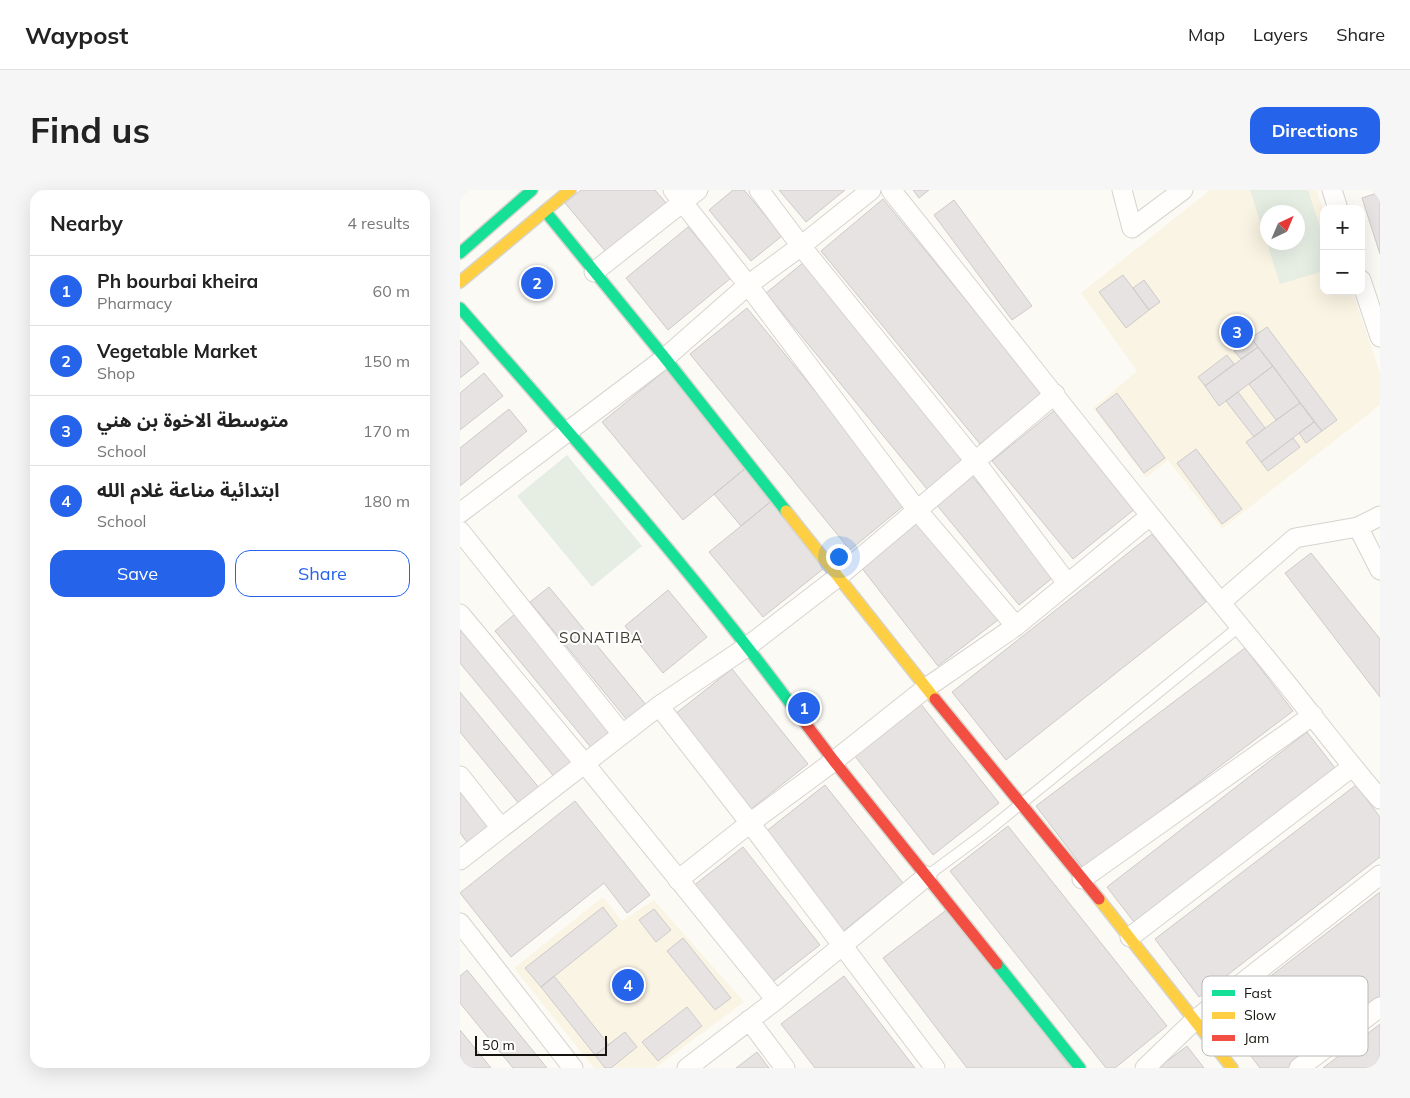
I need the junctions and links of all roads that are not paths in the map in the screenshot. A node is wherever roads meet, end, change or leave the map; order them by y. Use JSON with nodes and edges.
{"nodes":[{"id":1,"x":532,"y":190,"type":"edge"},
{"id":2,"x":570,"y":190,"type":"edge"},
{"id":3,"x":698,"y":190,"type":"edge"},
{"id":4,"x":759,"y":190,"type":"edge"},
{"id":5,"x":871,"y":190,"type":"edge"},
{"id":6,"x":890,"y":190,"type":"edge"},
{"id":7,"x":1122,"y":190,"type":"edge"},
{"id":8,"x":1183,"y":190,"type":"edge"},
{"id":9,"x":1332,"y":190,"type":"edge"},
{"id":10,"x":678,"y":196,"type":"edge"},
{"id":11,"x":1337,"y":205,"type":"edge"},
{"id":12,"x":545,"y":211,"type":"junction"},
{"id":13,"x":801,"y":246,"type":"junction"},
{"id":14,"x":460,"y":252,"type":"edge"},
{"id":15,"x":594,"y":272,"type":"junction"},
{"id":16,"x":460,"y":282,"type":"edge"},
{"id":17,"x":748,"y":285,"type":"junction"},
{"id":18,"x":1365,"y":292,"type":"edge"},
{"id":19,"x":460,"y":308,"type":"edge"},
{"id":20,"x":1380,"y":337,"type":"edge"},
{"id":21,"x":665,"y":358,"type":"junction"},
{"id":22,"x":1055,"y":394,"type":"junction"},
{"id":23,"x":568,"y":431,"type":"junction"},
{"id":24,"x":975,"y":461,"type":"junction"},
{"id":25,"x":917,"y":510,"type":"junction"},
{"id":26,"x":460,"y":513,"type":"edge"},
{"id":27,"x":1150,"y":516,"type":"junction"},
{"id":28,"x":1380,"y":516,"type":"edge"},
{"id":29,"x":1358,"y":527,"type":"junction"},
{"id":30,"x":460,"y":531,"type":"edge"},
{"id":31,"x":1380,"y":570,"type":"edge"},
{"id":32,"x":839,"y":576,"type":"junction"},
{"id":33,"x":1067,"y":584,"type":"junction"},
{"id":34,"x":1221,"y":602,"type":"junction"},
{"id":35,"x":460,"y":614,"type":"edge"},
{"id":36,"x":1016,"y":626,"type":"junction"},
{"id":37,"x":1240,"y":626,"type":"junction"},
{"id":38,"x":748,"y":646,"type":"junction"},
{"id":39,"x":926,"y":688,"type":"junction"},
{"id":40,"x":659,"y":706,"type":"junction"},
{"id":41,"x":1313,"y":715,"type":"junction"},
{"id":42,"x":622,"y":734,"type":"junction"},
{"id":43,"x":834,"y":761,"type":"junction"},
{"id":44,"x":585,"y":764,"type":"junction"},
{"id":45,"x":1352,"y":767,"type":"junction"},
{"id":46,"x":460,"y":776,"type":"edge"},
{"id":47,"x":1380,"y":799,"type":"edge"},
{"id":48,"x":1021,"y":804,"type":"junction"},
{"id":49,"x":750,"y":823,"type":"junction"},
{"id":50,"x":501,"y":828,"type":"junction"},
{"id":51,"x":460,"y":860,"type":"edge"},
{"id":52,"x":1380,"y":875,"type":"edge"},
{"id":53,"x":927,"y":876,"type":"junction"},
{"id":54,"x":1082,"y":879,"type":"junction"},
{"id":55,"x":678,"y":880,"type":"junction"},
{"id":56,"x":460,"y":923,"type":"edge"},
{"id":57,"x":1130,"y":936,"type":"junction"},
{"id":58,"x":843,"y":945,"type":"junction"},
{"id":59,"x":1251,"y":976,"type":"edge"},
{"id":60,"x":776,"y":1000,"type":"junction"},
{"id":61,"x":1380,"y":1007,"type":"edge"},
{"id":62,"x":1202,"y":1015,"type":"edge"},
{"id":63,"x":1368,"y":1016,"type":"edge"},
{"id":64,"x":749,"y":1020,"type":"junction"},
{"id":65,"x":1195,"y":1020,"type":"junction"},
{"id":66,"x":1202,"y":1029,"type":"edge"},
{"id":67,"x":1223,"y":1056,"type":"edge"},
{"id":68,"x":1315,"y":1056,"type":"edge"},
{"id":69,"x":573,"y":1068,"type":"edge"},
{"id":70,"x":688,"y":1068,"type":"edge"},
{"id":71,"x":785,"y":1068,"type":"edge"},
{"id":72,"x":935,"y":1068,"type":"edge"},
{"id":73,"x":1080,"y":1068,"type":"edge"},
{"id":74,"x":1145,"y":1068,"type":"edge"},
{"id":75,"x":1232,"y":1068,"type":"edge"},
{"id":76,"x":1299,"y":1068,"type":"edge"}],
"edges":[{"from":1,"to":14,"type":"street"},
{"from":2,"to":12,"type":"street"},
{"from":3,"to":10,"type":"street"},
{"from":4,"to":13,"type":"street"},
{"from":5,"to":13,"type":"street"},
{"from":6,"to":22,"type":"street"},
{"from":7,"to":8,"type":"street"},
{"from":9,"to":11,"type":"street"},
{"from":10,"to":15,"type":"street"},
{"from":10,"to":17,"type":"street"},
{"from":12,"to":15,"type":"street"},
{"from":12,"to":16,"type":"street"},
{"from":13,"to":17,"type":"street"},
{"from":13,"to":24,"type":"street"},
{"from":15,"to":21,"type":"street"},
{"from":17,"to":21,"type":"street"},
{"from":17,"to":25,"type":"street"},
{"from":18,"to":20,"type":"street"},
{"from":19,"to":23,"type":"street"},
{"from":21,"to":23,"type":"street"},
{"from":21,"to":32,"type":"street"},
{"from":22,"to":24,"type":"street"},
{"from":22,"to":27,"type":"street"},
{"from":23,"to":26,"type":"street"},
{"from":23,"to":38,"type":"street"},
{"from":24,"to":25,"type":"street"},
{"from":24,"to":33,"type":"street"},
{"from":25,"to":32,"type":"street"},
{"from":25,"to":36,"type":"street"},
{"from":27,"to":33,"type":"street"},
{"from":27,"to":34,"type":"street"},
{"from":28,"to":29,"type":"street"},
{"from":29,"to":31,"type":"street"},
{"from":29,"to":34,"type":"street"},
{"from":30,"to":42,"type":"street"},
{"from":32,"to":38,"type":"street"},
{"from":32,"to":39,"type":"street"},
{"from":33,"to":36,"type":"street"},
{"from":34,"to":37,"type":"street"},
{"from":35,"to":44,"type":"street"},
{"from":36,"to":39,"type":"street"},
{"from":37,"to":41,"type":"street"},
{"from":37,"to":48,"type":"lane"},
{"from":38,"to":40,"type":"street"},
{"from":38,"to":43,"type":"street"},
{"from":39,"to":43,"type":"street"},
{"from":39,"to":48,"type":"street"},
{"from":40,"to":42,"type":"street"},
{"from":40,"to":49,"type":"street"},
{"from":41,"to":45,"type":"street"},
{"from":41,"to":54,"type":"street"},
{"from":42,"to":44,"type":"street"},
{"from":43,"to":49,"type":"street"},
{"from":43,"to":53,"type":"street"},
{"from":44,"to":50,"type":"street"},
{"from":44,"to":55,"type":"street"},
{"from":45,"to":47,"type":"street"},
{"from":45,"to":57,"type":"street"},
{"from":46,"to":50,"type":"street"},
{"from":48,"to":53,"type":"lane"},
{"from":48,"to":54,"type":"street"},
{"from":49,"to":55,"type":"street"},
{"from":49,"to":58,"type":"street"},
{"from":50,"to":51,"type":"street"},
{"from":52,"to":59,"type":"street"},
{"from":53,"to":58,"type":"street"},
{"from":53,"to":73,"type":"street"},
{"from":54,"to":57,"type":"street"},
{"from":55,"to":60,"type":"street"},
{"from":56,"to":69,"type":"street"},
{"from":57,"to":65,"type":"street"},
{"from":58,"to":60,"type":"street"},
{"from":58,"to":72,"type":"street"},
{"from":60,"to":64,"type":"street"},
{"from":61,"to":63,"type":"street"},
{"from":62,"to":65,"type":"street"},
{"from":64,"to":70,"type":"street"},
{"from":64,"to":71,"type":"street"},
{"from":65,"to":66,"type":"street"},
{"from":65,"to":74,"type":"street"},
{"from":67,"to":75,"type":"street"},
{"from":68,"to":76,"type":"street"}]}
